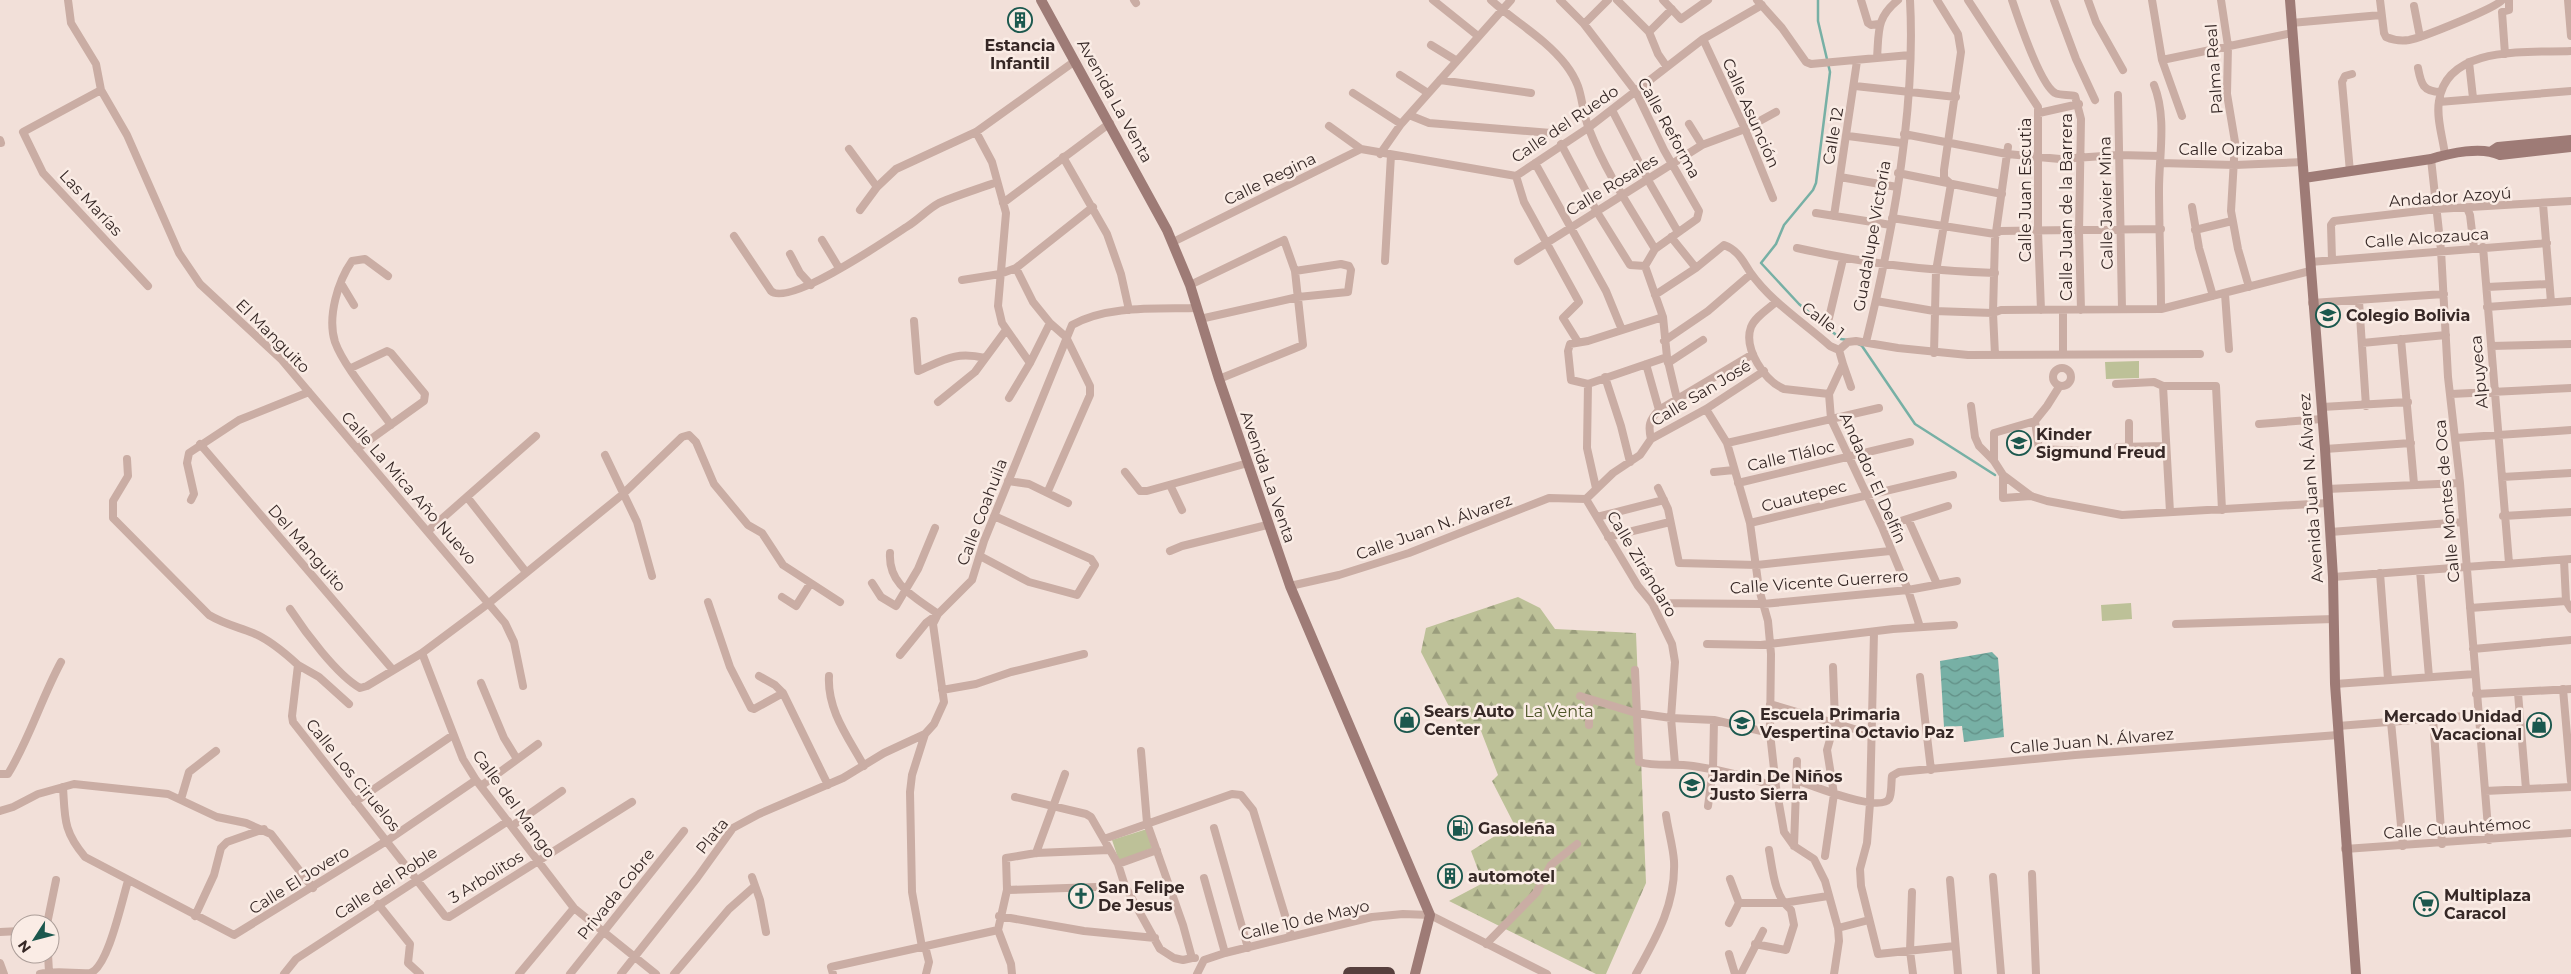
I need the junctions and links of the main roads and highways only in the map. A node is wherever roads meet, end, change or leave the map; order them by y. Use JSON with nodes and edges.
{"nodes":[{"id":1,"x":1041,"y":0,"type":"edge"},
{"id":2,"x":2290,"y":0,"type":"edge"},
{"id":3,"x":2571,"y":140,"type":"edge"},
{"id":4,"x":2571,"y":147,"type":"edge"},
{"id":5,"x":2492,"y":151,"type":"junction"},
{"id":6,"x":2304,"y":178,"type":"junction"},
{"id":7,"x":1350,"y":974,"type":"edge"},
{"id":8,"x":1388,"y":974,"type":"edge"},
{"id":9,"x":1415,"y":974,"type":"edge"},
{"id":10,"x":2356,"y":974,"type":"edge"}],
"edges":[{"from":1,"to":9,"type":"main road","name":"Avenida La Venta"},
{"from":2,"to":6,"type":"main road","name":"Avenida Juan N. Álvarez"},
{"from":3,"to":5,"type":"main road"},
{"from":4,"to":5,"type":"main road"},
{"from":5,"to":6,"type":"main road"},
{"from":6,"to":10,"type":"main road","name":"Avenida Juan N. Álvarez"},
{"from":7,"to":8,"type":"highway"}]}
